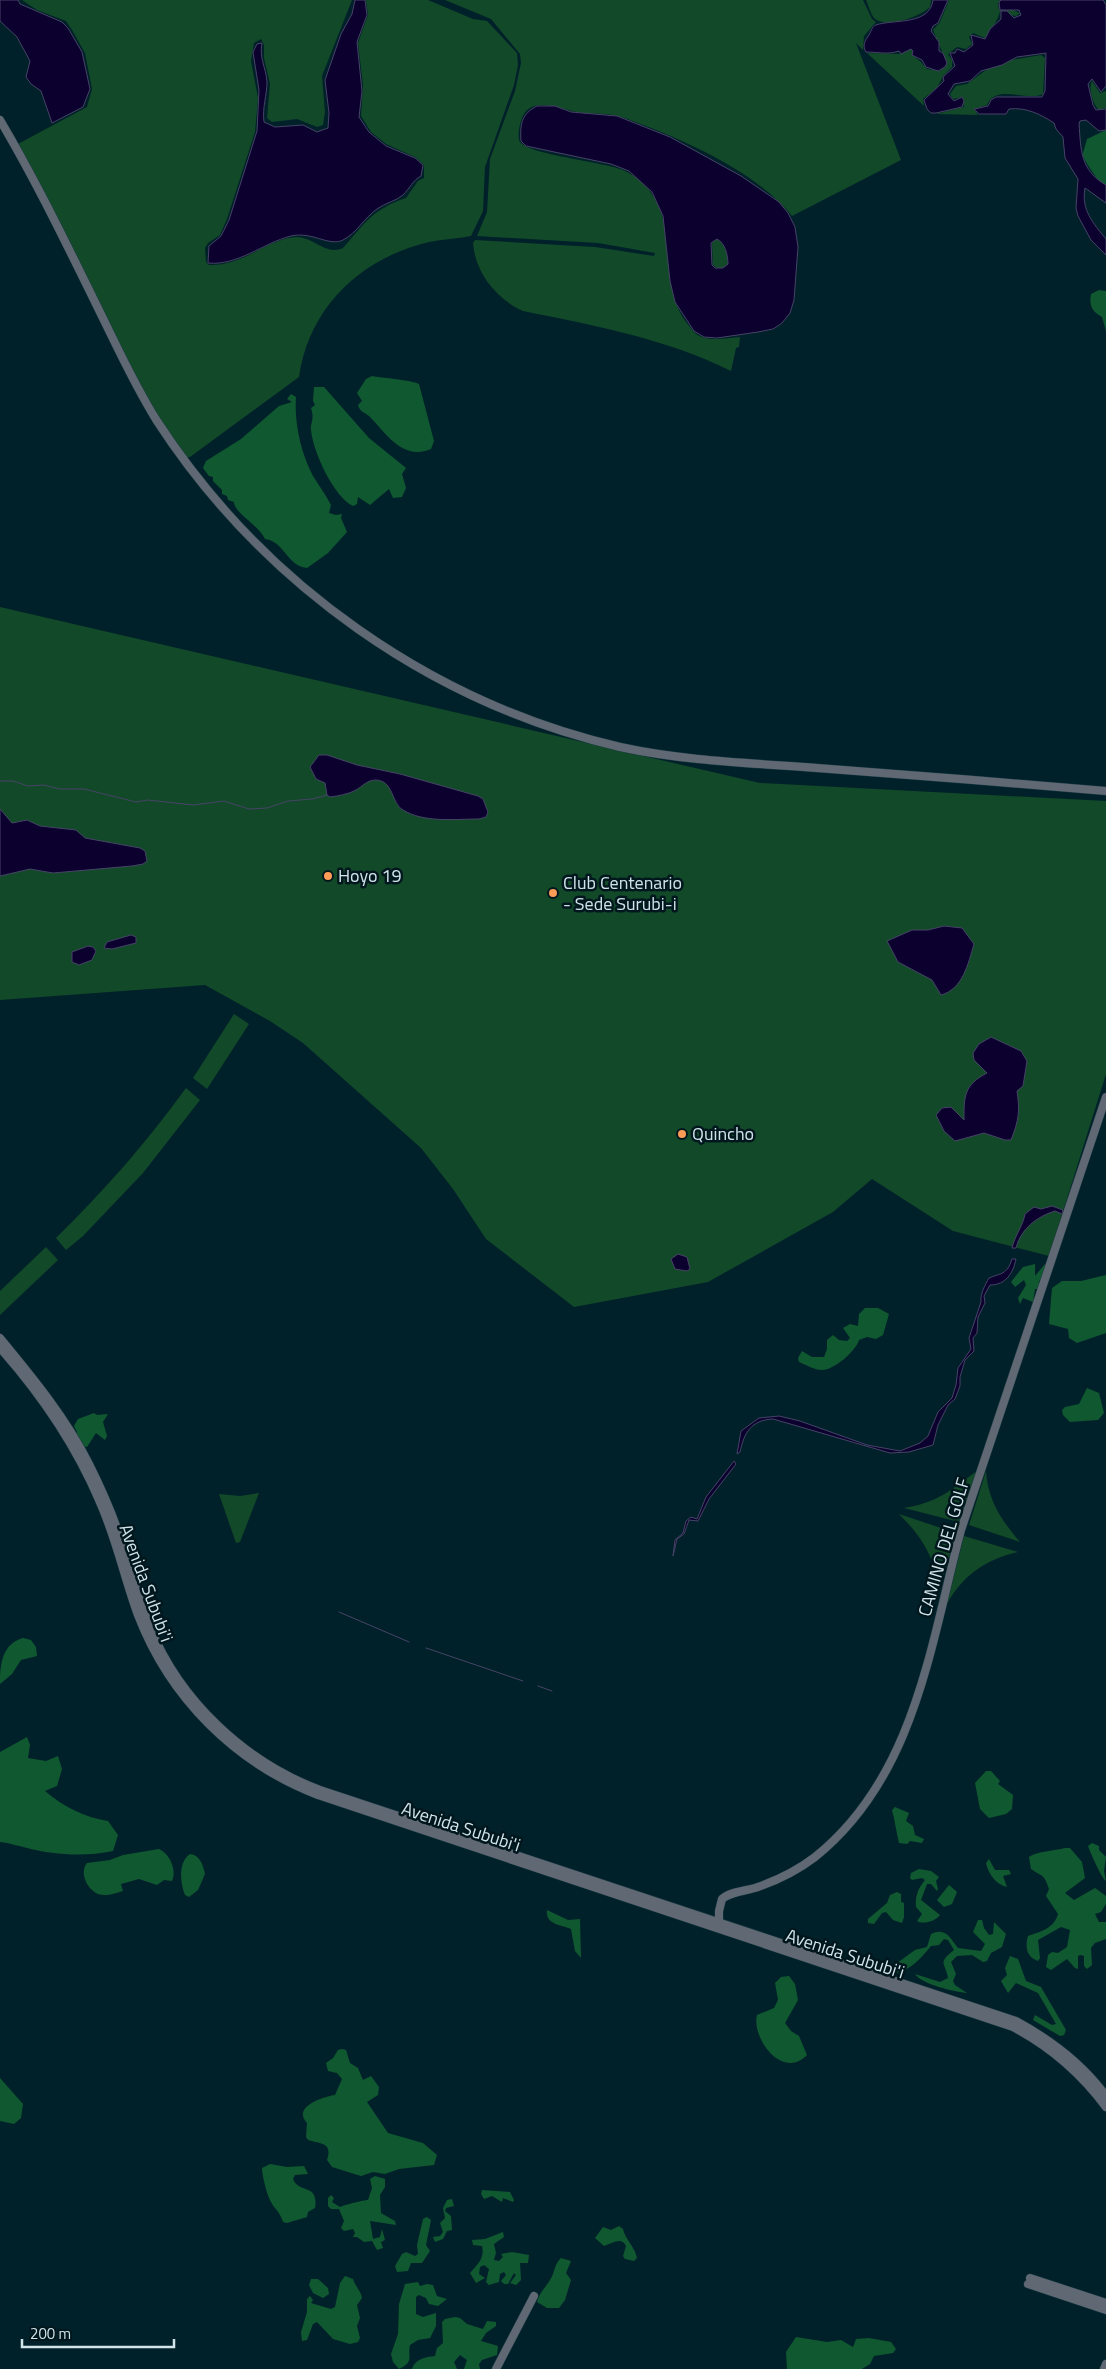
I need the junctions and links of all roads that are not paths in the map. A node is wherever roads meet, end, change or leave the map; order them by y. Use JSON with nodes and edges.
{"nodes":[{"id":1,"x":0,"y":120,"type":"edge"},
{"id":2,"x":1106,"y":791,"type":"edge"},
{"id":3,"x":1106,"y":1097,"type":"edge"},
{"id":4,"x":0,"y":1338,"type":"edge"},
{"id":5,"x":0,"y":1348,"type":"edge"},
{"id":6,"x":719,"y":1926,"type":"junction"},
{"id":7,"x":1106,"y":2096,"type":"edge"},
{"id":8,"x":1106,"y":2107,"type":"edge"},
{"id":9,"x":534,"y":2296,"type":"dead end"},
{"id":10,"x":1106,"y":2303,"type":"edge"},
{"id":11,"x":1106,"y":2310,"type":"edge"},
{"id":12,"x":1106,"y":2364,"type":"edge"},
{"id":13,"x":496,"y":2369,"type":"edge"},
{"id":14,"x":1104,"y":2369,"type":"edge"}],
"edges":[{"from":1,"to":2,"type":"street"},
{"from":3,"to":6,"type":"street","name":"CAMINO DEL GOLF"},
{"from":4,"to":6,"type":"street","name":"Avenida Sububi'i"},
{"from":5,"to":6,"type":"street","name":"Avenida Sububi'i"},
{"from":6,"to":7,"type":"street","name":"Avenida Sububi'i"},
{"from":6,"to":8,"type":"street","name":"Avenida Sububi'i"},
{"from":9,"to":13,"type":"street"},
{"from":10,"to":11,"type":"street"},
{"from":12,"to":14,"type":"street"}]}
